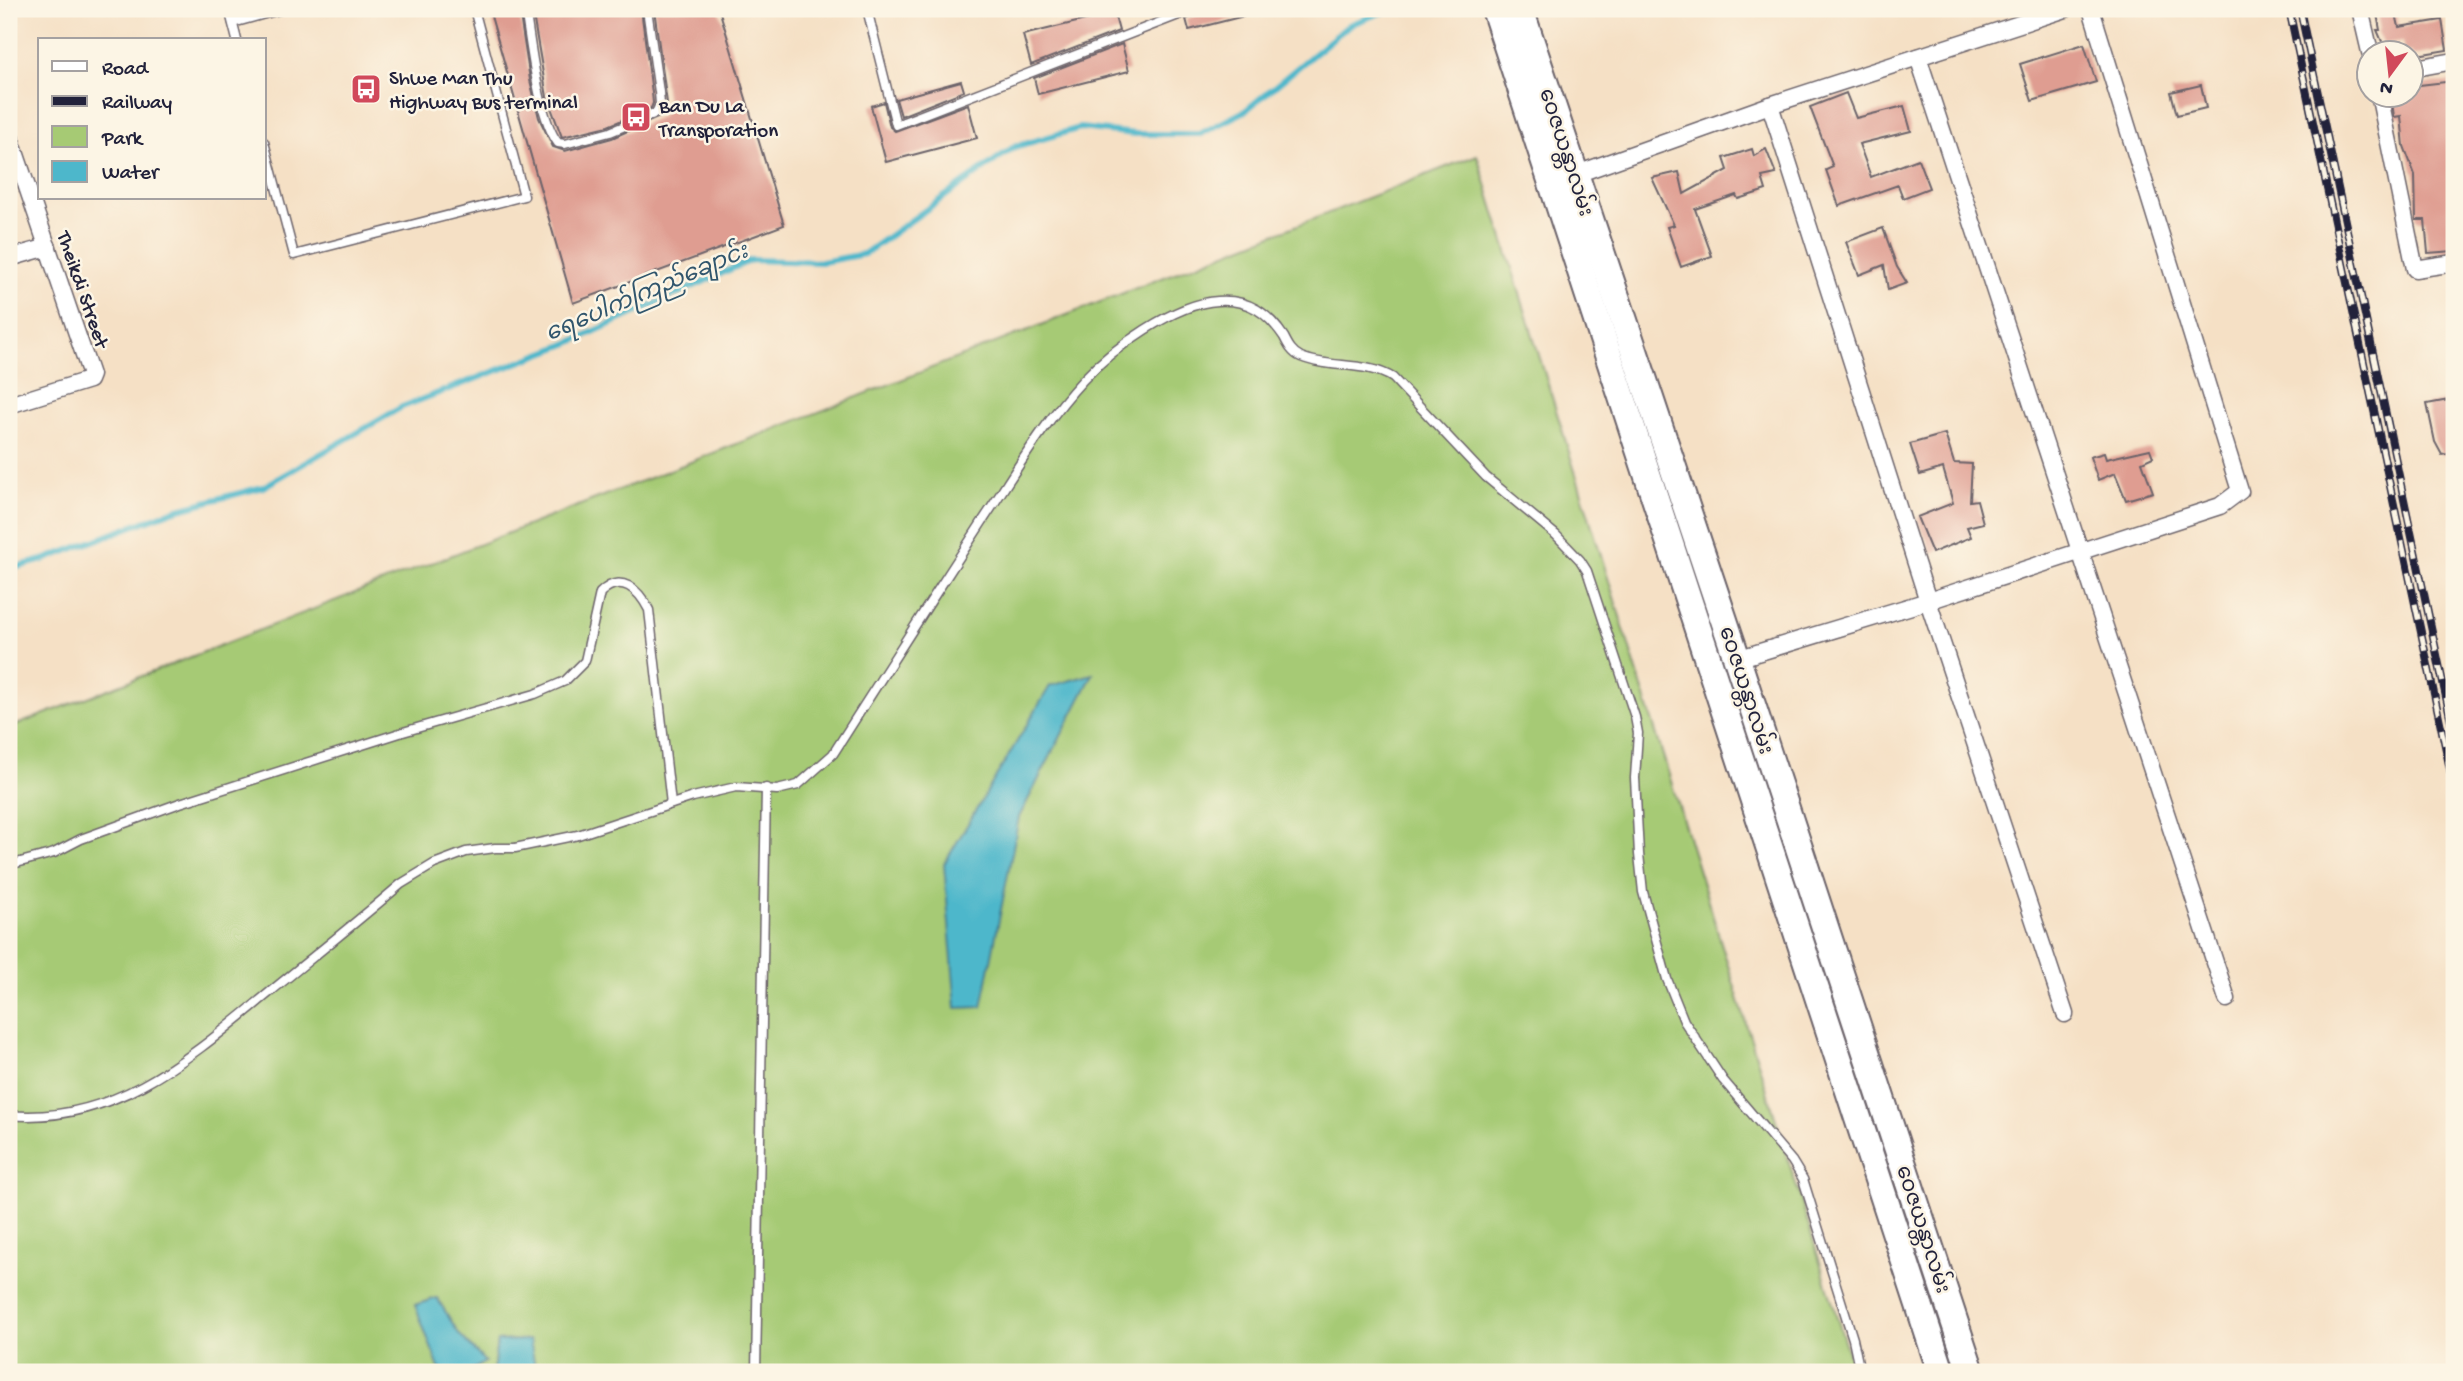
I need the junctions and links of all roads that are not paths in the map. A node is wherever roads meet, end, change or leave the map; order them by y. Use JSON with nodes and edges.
{"nodes":[{"id":1,"x":229,"y":9,"type":"edge"},
{"id":2,"x":283,"y":9,"type":"edge"},
{"id":3,"x":474,"y":9,"type":"edge"},
{"id":4,"x":525,"y":9,"type":"edge"},
{"id":5,"x":647,"y":9,"type":"edge"},
{"id":6,"x":867,"y":9,"type":"edge"},
{"id":7,"x":1194,"y":9,"type":"edge"},
{"id":8,"x":1495,"y":9,"type":"edge"},
{"id":9,"x":1520,"y":9,"type":"edge"},
{"id":10,"x":2066,"y":9,"type":"edge"},
{"id":11,"x":2091,"y":9,"type":"edge"},
{"id":12,"x":2360,"y":9,"type":"edge"},
{"id":13,"x":233,"y":23,"type":"junction"},
{"id":14,"x":237,"y":38,"type":"edge"},
{"id":15,"x":2367,"y":38,"type":"edge"},
{"id":16,"x":1918,"y":57,"type":"junction"},
{"id":17,"x":2454,"y":61,"type":"edge"},
{"id":18,"x":2424,"y":66,"type":"edge"},
{"id":19,"x":1770,"y":105,"type":"junction"},
{"id":20,"x":2382,"y":108,"type":"edge"},
{"id":21,"x":9,"y":134,"type":"edge"},
{"id":22,"x":266,"y":150,"type":"edge"},
{"id":23,"x":1574,"y":176,"type":"junction"},
{"id":24,"x":48,"y":247,"type":"junction"},
{"id":25,"x":9,"y":258,"type":"edge"},
{"id":26,"x":2454,"y":263,"type":"edge"},
{"id":27,"x":9,"y":405,"type":"edge"},
{"id":28,"x":2081,"y":552,"type":"junction"},
{"id":29,"x":1928,"y":601,"type":"junction"},
{"id":30,"x":1737,"y":659,"type":"junction"},
{"id":31,"x":765,"y":788,"type":"junction"},
{"id":32,"x":671,"y":804,"type":"junction"},
{"id":33,"x":9,"y":865,"type":"edge"},
{"id":34,"x":2227,"y":999,"type":"dead end"},
{"id":35,"x":2065,"y":1014,"type":"dead end"},
{"id":36,"x":9,"y":1115,"type":"edge"},
{"id":37,"x":756,"y":1372,"type":"edge"},
{"id":38,"x":1860,"y":1372,"type":"edge"},
{"id":39,"x":1941,"y":1372,"type":"edge"},
{"id":40,"x":1971,"y":1372,"type":"edge"}],
"edges":[{"from":1,"to":13,"type":"lane"},
{"from":2,"to":13,"type":"lane"},
{"from":3,"to":22,"type":"lane"},
{"from":4,"to":5,"type":"lane"},
{"from":6,"to":7,"type":"lane"},
{"from":8,"to":39,"type":"main road","name":"ဝေဇယန္တာလမ်း"},
{"from":9,"to":23,"type":"main road","name":"ဝေဇယန္တာလမ်း"},
{"from":10,"to":16,"type":"street"},
{"from":11,"to":28,"type":"street"},
{"from":12,"to":15,"type":"street"},
{"from":13,"to":14,"type":"lane"},
{"from":16,"to":19,"type":"street"},
{"from":16,"to":28,"type":"street"},
{"from":17,"to":18,"type":"street"},
{"from":19,"to":23,"type":"street"},
{"from":19,"to":29,"type":"street"},
{"from":20,"to":26,"type":"street"},
{"from":21,"to":24,"type":"street","name":"Theikdi Street"},
{"from":23,"to":30,"type":"main road","name":"ဝေဇယန္တာလမ်း"},
{"from":24,"to":25,"type":"street"},
{"from":24,"to":27,"type":"street","name":"Theikdi Street"},
{"from":28,"to":29,"type":"street"},
{"from":28,"to":34,"type":"street"},
{"from":29,"to":30,"type":"street"},
{"from":29,"to":35,"type":"street"},
{"from":30,"to":40,"type":"main road","name":"ဝေဇယန္တာလမ်း"},
{"from":31,"to":32,"type":"lane"},
{"from":31,"to":37,"type":"lane"},
{"from":31,"to":38,"type":"lane"},
{"from":32,"to":33,"type":"lane"},
{"from":32,"to":36,"type":"lane"}]}
